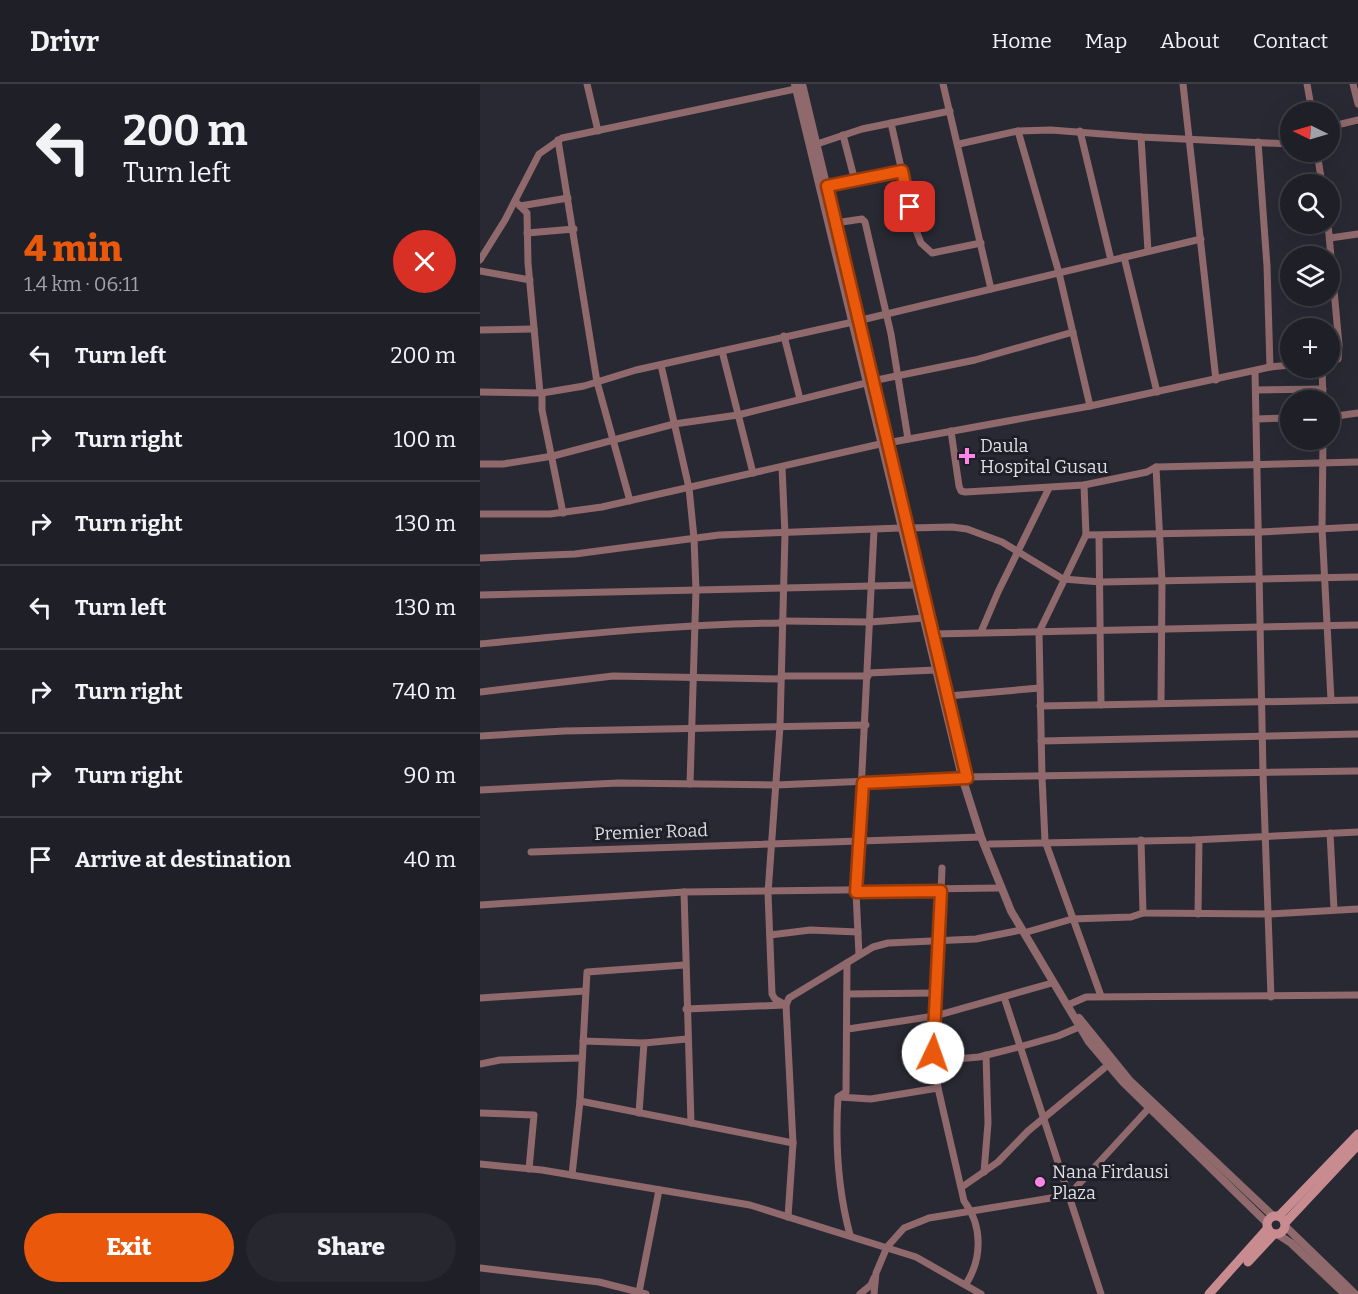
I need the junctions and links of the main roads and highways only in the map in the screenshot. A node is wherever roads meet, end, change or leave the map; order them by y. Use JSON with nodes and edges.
{"nodes":[{"id":1,"x":1358,"y":1134,"type":"edge"},
{"id":2,"x":1358,"y":1144,"type":"edge"},
{"id":3,"x":1276,"y":1225,"type":"junction"},
{"id":4,"x":1209,"y":1294,"type":"edge"},
{"id":5,"x":1217,"y":1294,"type":"edge"}],
"edges":[{"from":1,"to":3,"type":"main road"},
{"from":2,"to":3,"type":"main road"},
{"from":3,"to":4,"type":"main road"},
{"from":3,"to":5,"type":"main road"}]}
